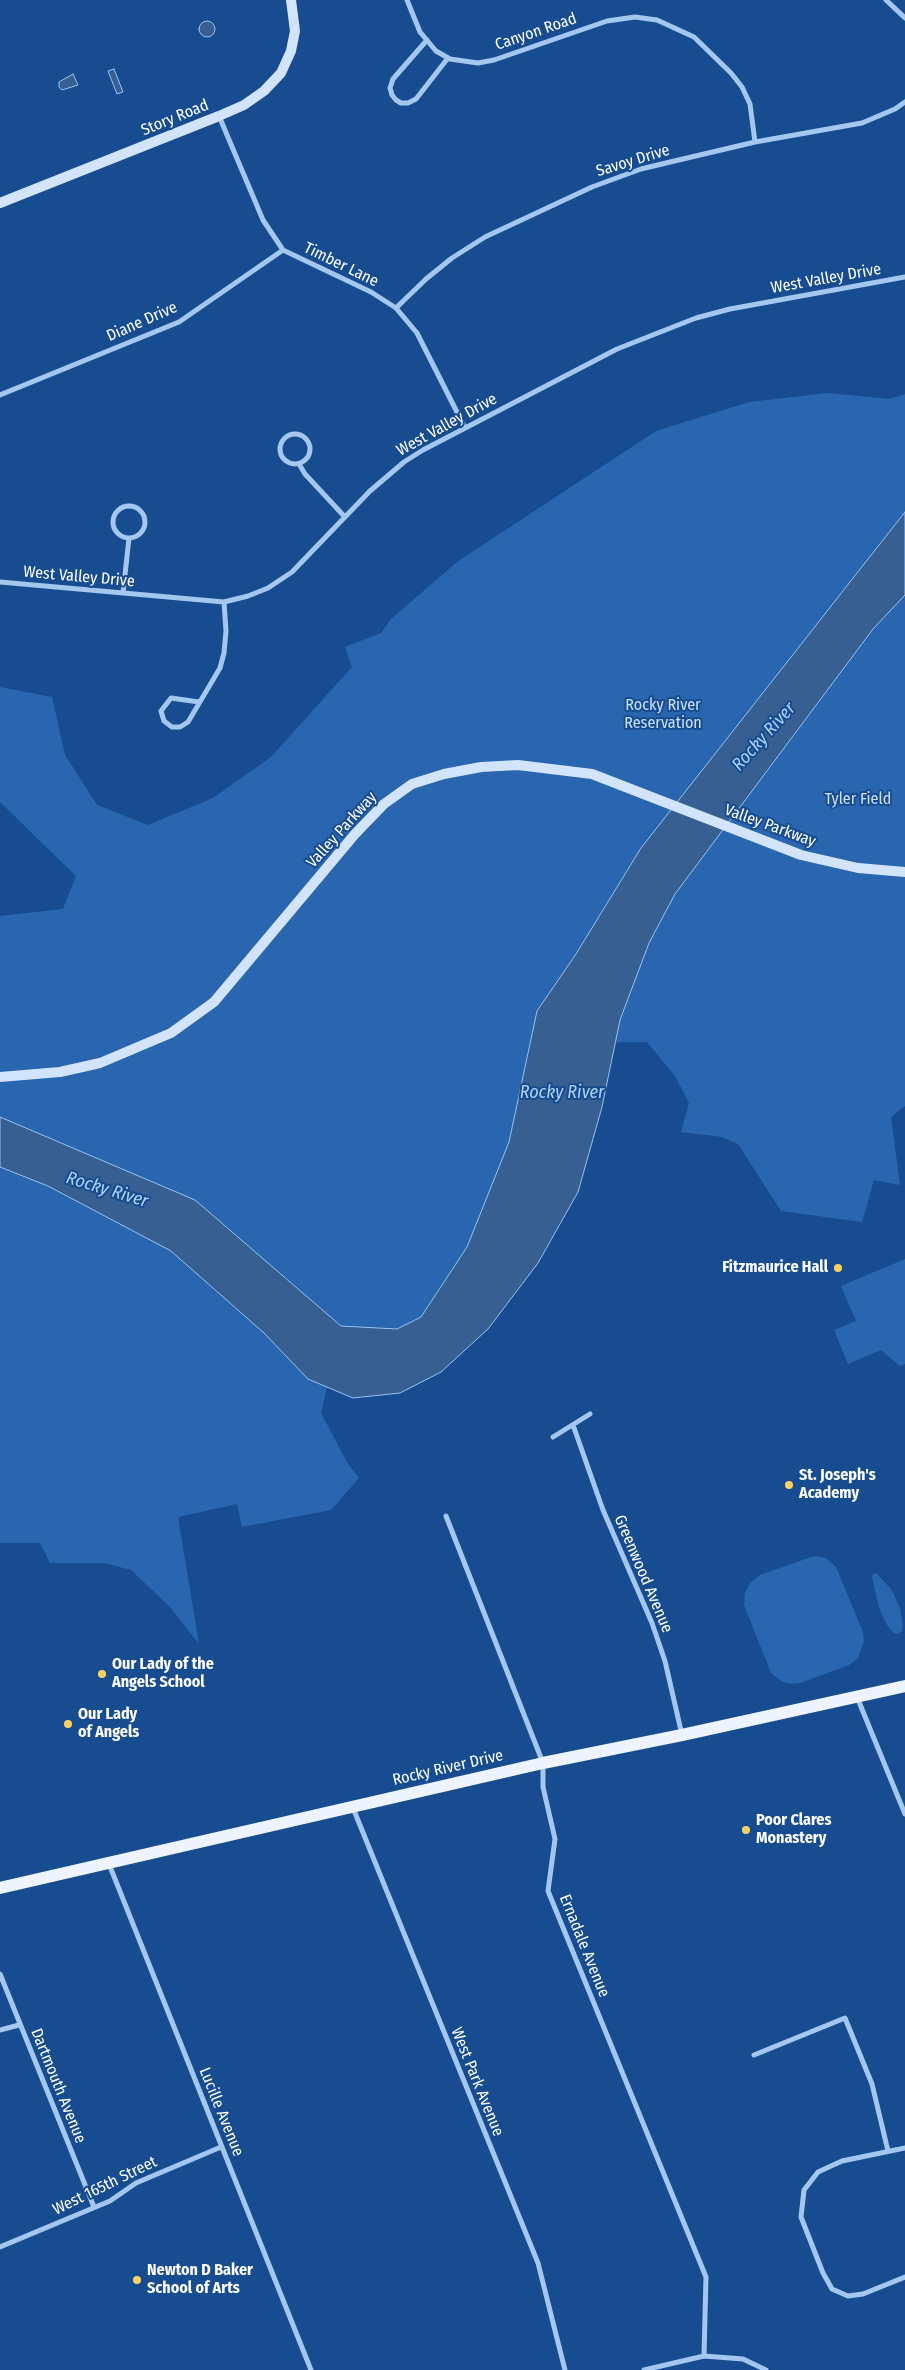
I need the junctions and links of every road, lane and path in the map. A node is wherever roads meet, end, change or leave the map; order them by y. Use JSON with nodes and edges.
{"nodes":[{"id":1,"x":291,"y":0,"type":"edge"},
{"id":2,"x":407,"y":0,"type":"edge"},
{"id":3,"x":886,"y":0,"type":"edge"},
{"id":4,"x":905,"y":18,"type":"edge"},
{"id":5,"x":427,"y":40,"type":"junction"},
{"id":6,"x":448,"y":58,"type":"junction"},
{"id":7,"x":905,"y":102,"type":"edge"},
{"id":8,"x":219,"y":116,"type":"junction"},
{"id":9,"x":755,"y":142,"type":"junction"},
{"id":10,"x":0,"y":202,"type":"edge"},
{"id":11,"x":283,"y":250,"type":"junction"},
{"id":12,"x":905,"y":277,"type":"edge"},
{"id":13,"x":396,"y":308,"type":"junction"},
{"id":14,"x":0,"y":395,"type":"edge"},
{"id":15,"x":465,"y":428,"type":"junction"},
{"id":16,"x":299,"y":464,"type":"junction"},
{"id":17,"x":344,"y":516,"type":"junction"},
{"id":18,"x":128,"y":538,"type":"junction"},
{"id":19,"x":0,"y":582,"type":"edge"},
{"id":20,"x":123,"y":594,"type":"junction"},
{"id":21,"x":224,"y":602,"type":"junction"},
{"id":22,"x":199,"y":702,"type":"junction"},
{"id":23,"x":905,"y":872,"type":"edge"},
{"id":24,"x":0,"y":1077,"type":"edge"},
{"id":25,"x":590,"y":1414,"type":"dead end"},
{"id":26,"x":573,"y":1425,"type":"junction"},
{"id":27,"x":553,"y":1437,"type":"dead end"},
{"id":28,"x":446,"y":1516,"type":"dead end"},
{"id":29,"x":905,"y":1686,"type":"edge"},
{"id":30,"x":857,"y":1696,"type":"junction"},
{"id":31,"x":682,"y":1735,"type":"junction"},
{"id":32,"x":543,"y":1762,"type":"junction"},
{"id":33,"x":352,"y":1808,"type":"junction"},
{"id":34,"x":905,"y":1814,"type":"edge"},
{"id":35,"x":109,"y":1863,"type":"junction"},
{"id":36,"x":0,"y":1888,"type":"edge"},
{"id":37,"x":0,"y":1974,"type":"edge"},
{"id":38,"x":19,"y":2025,"type":"junction"},
{"id":39,"x":0,"y":2030,"type":"edge"},
{"id":40,"x":754,"y":2055,"type":"dead end"},
{"id":41,"x":222,"y":2147,"type":"junction"},
{"id":42,"x":905,"y":2148,"type":"edge"},
{"id":43,"x":888,"y":2151,"type":"junction"},
{"id":44,"x":94,"y":2207,"type":"junction"},
{"id":45,"x":0,"y":2247,"type":"edge"},
{"id":46,"x":905,"y":2277,"type":"edge"},
{"id":47,"x":704,"y":2356,"type":"junction"},
{"id":48,"x":311,"y":2370,"type":"edge"},
{"id":49,"x":565,"y":2370,"type":"edge"},
{"id":50,"x":644,"y":2370,"type":"edge"},
{"id":51,"x":766,"y":2370,"type":"edge"}],
"edges":[{"from":1,"to":8,"type":"street","name":"Story Road"},
{"from":2,"to":5,"type":"street","name":"Canyon Road"},
{"from":3,"to":4,"type":"street"},
{"from":5,"to":6,"type":"street","name":"Canyon Road"},
{"from":5,"to":6,"type":"street"},
{"from":6,"to":9,"type":"street","name":"Canyon Road"},
{"from":7,"to":9,"type":"street","name":"Savoy Drive"},
{"from":8,"to":10,"type":"street","name":"Story Road"},
{"from":8,"to":11,"type":"street","name":"Timber Lane"},
{"from":9,"to":13,"type":"street","name":"Savoy Drive"},
{"from":11,"to":13,"type":"street","name":"Timber Lane"},
{"from":11,"to":14,"type":"street","name":"Diane Drive"},
{"from":12,"to":15,"type":"street","name":"West Valley Drive"},
{"from":13,"to":15,"type":"street","name":"Timber Lane"},
{"from":15,"to":17,"type":"street","name":"West Valley Drive"},
{"from":16,"to":16,"type":"street"},
{"from":16,"to":17,"type":"street"},
{"from":17,"to":21,"type":"street","name":"West Valley Drive"},
{"from":18,"to":18,"type":"street"},
{"from":18,"to":20,"type":"street"},
{"from":19,"to":20,"type":"street","name":"West Valley Drive"},
{"from":20,"to":21,"type":"street","name":"West Valley Drive"},
{"from":21,"to":22,"type":"street"},
{"from":22,"to":22,"type":"street"},
{"from":23,"to":24,"type":"street","name":"Valley Parkway"},
{"from":25,"to":26,"type":"street"},
{"from":26,"to":27,"type":"street"},
{"from":26,"to":31,"type":"street","name":"Greenwood Avenue"},
{"from":28,"to":32,"type":"street","name":"Ernadale Avenue"},
{"from":29,"to":30,"type":"main road","name":"Rocky River Drive"},
{"from":30,"to":31,"type":"main road","name":"Rocky River Drive"},
{"from":30,"to":34,"type":"street"},
{"from":31,"to":32,"type":"main road","name":"Rocky River Drive"},
{"from":32,"to":33,"type":"main road","name":"Rocky River Drive"},
{"from":32,"to":47,"type":"street","name":"Ernadale Avenue"},
{"from":33,"to":35,"type":"main road","name":"Rocky River Drive"},
{"from":33,"to":49,"type":"street","name":"West Park Avenue"},
{"from":35,"to":36,"type":"main road","name":"Rocky River Drive"},
{"from":35,"to":41,"type":"street","name":"Lucille Avenue"},
{"from":37,"to":38,"type":"street","name":"Dartmouth Avenue"},
{"from":38,"to":39,"type":"street"},
{"from":38,"to":44,"type":"street","name":"Dartmouth Avenue"},
{"from":40,"to":43,"type":"street"},
{"from":41,"to":44,"type":"street","name":"West 165th Street"},
{"from":41,"to":48,"type":"street","name":"Lucille Avenue"},
{"from":42,"to":43,"type":"street"},
{"from":43,"to":46,"type":"street"},
{"from":44,"to":45,"type":"street","name":"West 165th Street"},
{"from":47,"to":50,"type":"street"},
{"from":47,"to":51,"type":"street"}]}
